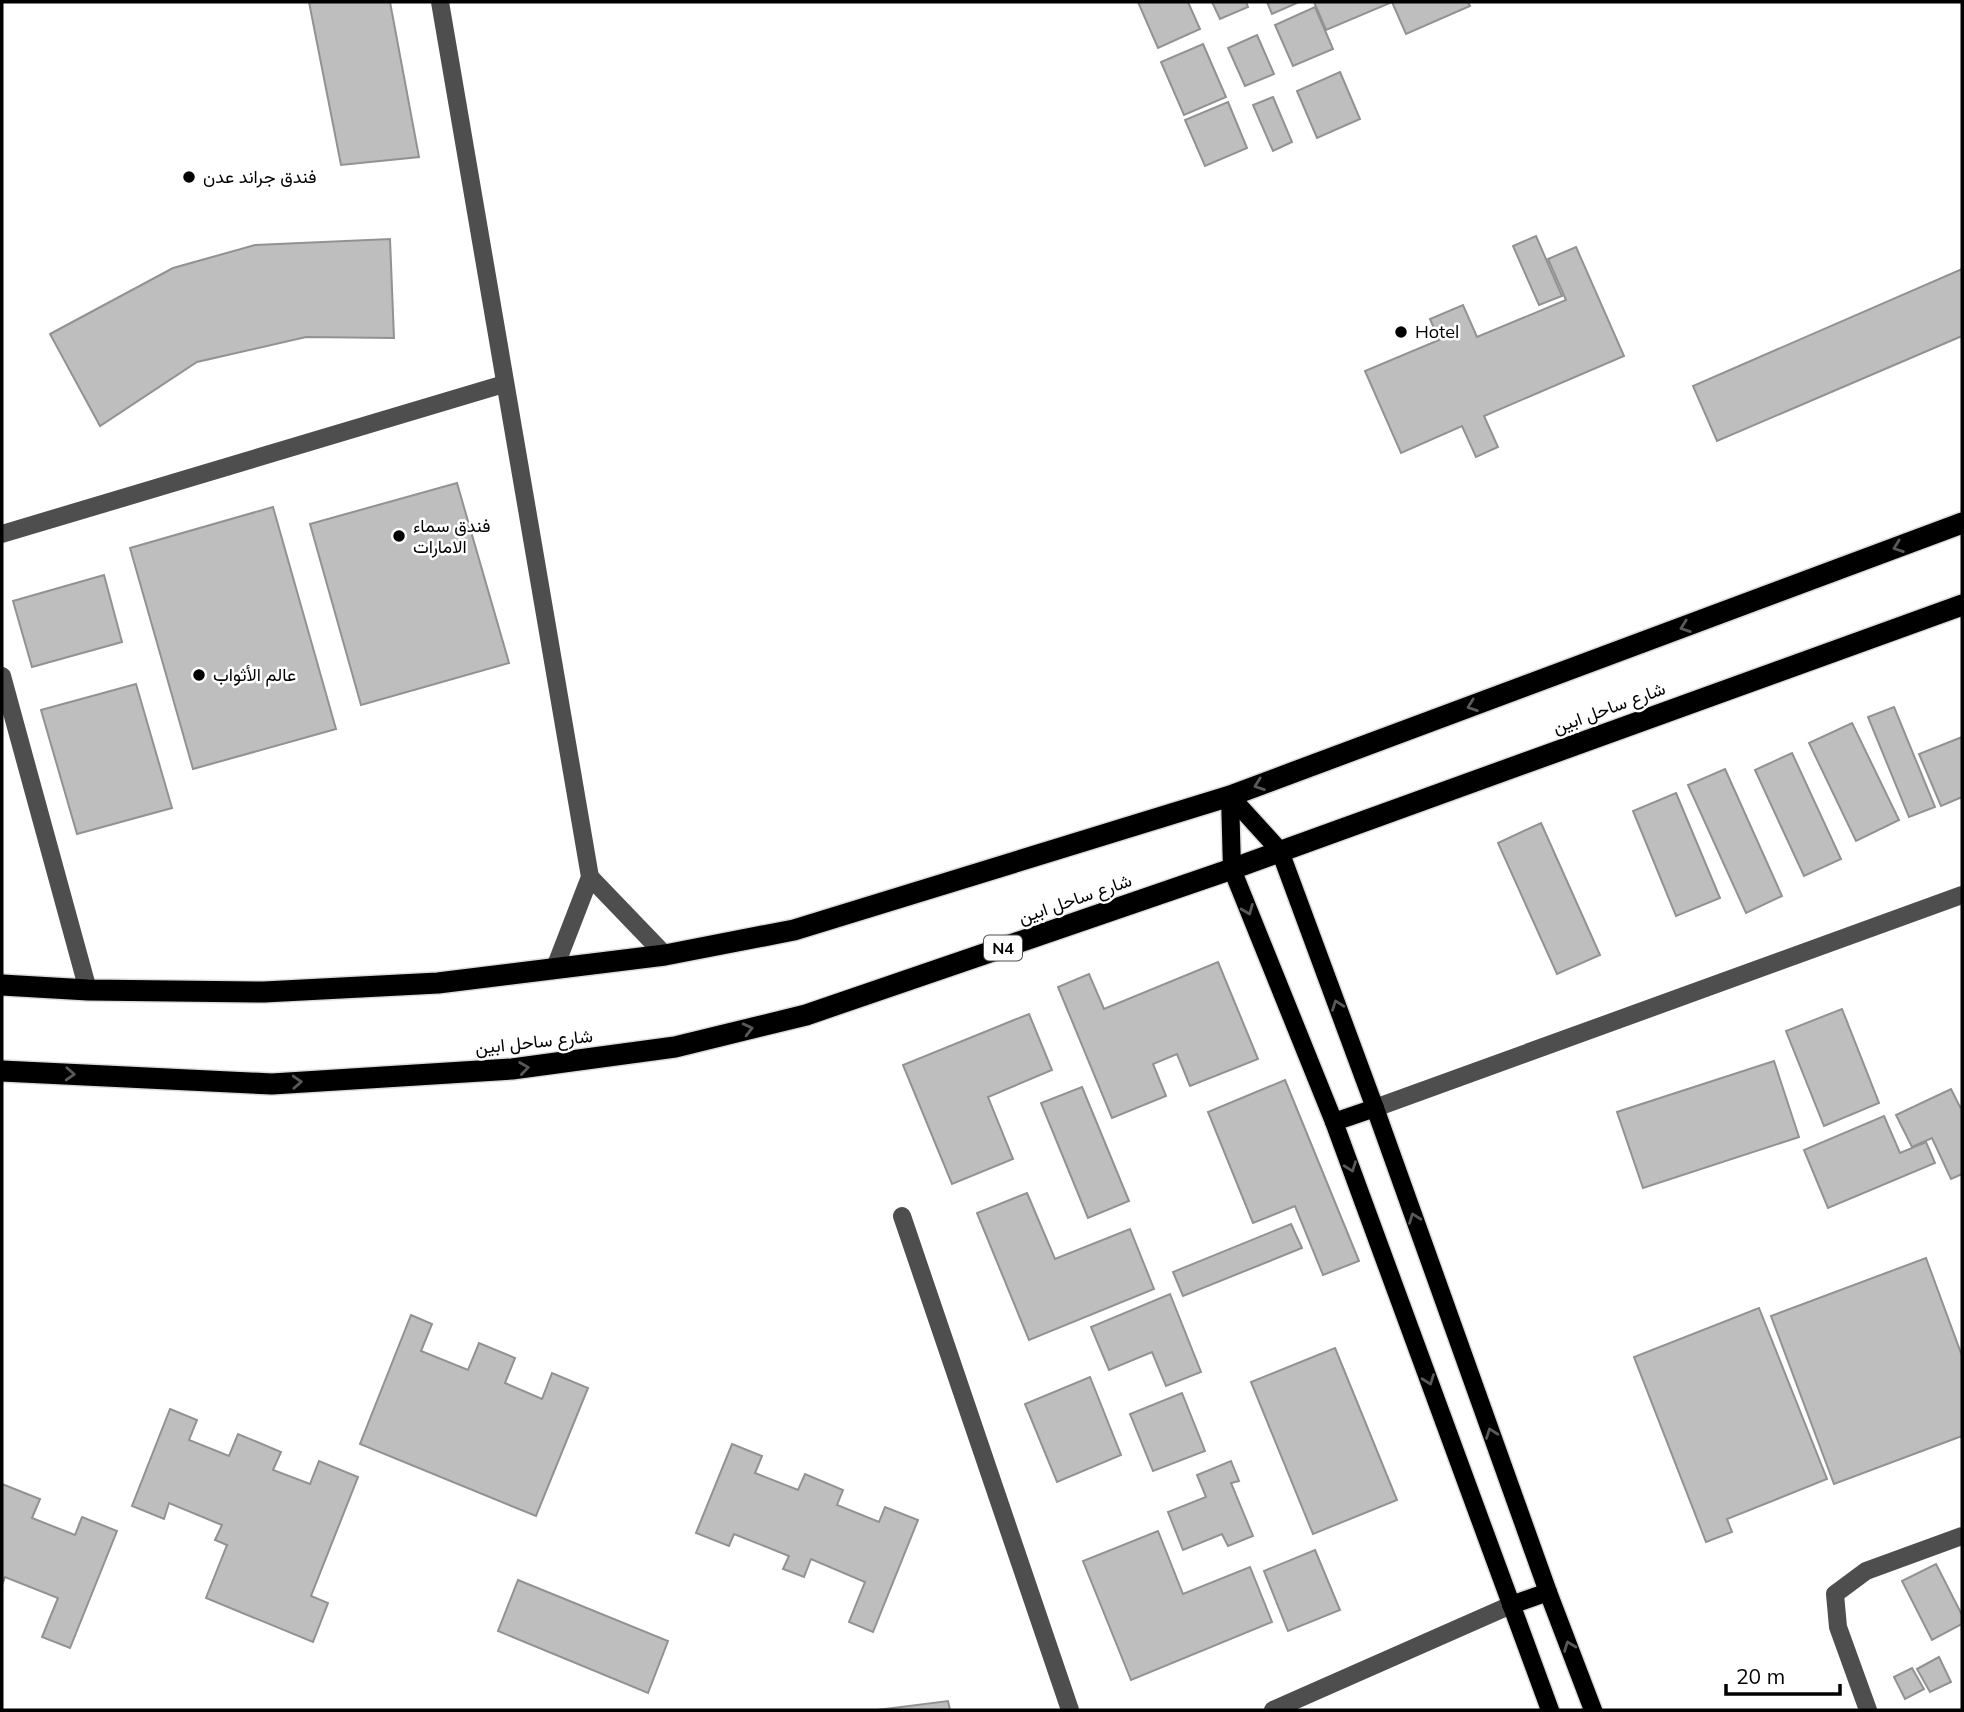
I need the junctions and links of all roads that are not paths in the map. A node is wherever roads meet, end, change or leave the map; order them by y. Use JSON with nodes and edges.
{"nodes":[{"id":1,"x":440,"y":2,"type":"edge"},
{"id":2,"x":504,"y":384,"type":"junction"},
{"id":3,"x":1962,"y":523,"type":"edge"},
{"id":4,"x":2,"y":534,"type":"edge"},
{"id":5,"x":1962,"y":605,"type":"edge"},
{"id":6,"x":2,"y":676,"type":"edge"},
{"id":7,"x":1230,"y":796,"type":"junction"},
{"id":8,"x":1280,"y":851,"type":"junction"},
{"id":9,"x":1232,"y":869,"type":"junction"},
{"id":10,"x":590,"y":877,"type":"junction"},
{"id":11,"x":1962,"y":895,"type":"edge"},
{"id":12,"x":665,"y":955,"type":"junction"},
{"id":13,"x":554,"y":970,"type":"junction"},
{"id":14,"x":2,"y":985,"type":"edge"},
{"id":15,"x":88,"y":990,"type":"junction"},
{"id":16,"x":2,"y":1071,"type":"edge"},
{"id":17,"x":1375,"y":1108,"type":"junction"},
{"id":18,"x":1334,"y":1122,"type":"junction"},
{"id":19,"x":902,"y":1216,"type":"dead end"},
{"id":20,"x":1962,"y":1536,"type":"edge"},
{"id":21,"x":1548,"y":1592,"type":"junction"},
{"id":22,"x":1511,"y":1605,"type":"junction"},
{"id":23,"x":1070,"y":1710,"type":"edge"},
{"id":24,"x":1273,"y":1710,"type":"edge"},
{"id":25,"x":1550,"y":1710,"type":"edge"},
{"id":26,"x":1593,"y":1710,"type":"edge"},
{"id":27,"x":1868,"y":1710,"type":"edge"}],
"edges":[{"from":1,"to":2,"type":"street"},
{"from":2,"to":4,"type":"street"},
{"from":2,"to":10,"type":"street"},
{"from":3,"to":7,"type":"highway","one_way":true},
{"from":5,"to":8,"type":"highway","name":"شارع ساحل ابين","number":"N4"},
{"from":6,"to":15,"type":"street"},
{"from":7,"to":8,"type":"main road"},
{"from":7,"to":9,"type":"main road"},
{"from":7,"to":12,"type":"highway"},
{"from":8,"to":9,"type":"highway","name":"شارع ساحل ابين","number":"N4"},
{"from":17,"to":8,"type":"main road","one_way":true},
{"from":16,"to":9,"type":"highway","name":"شارع ساحل ابين","number":"N4","one_way":true},
{"from":9,"to":18,"type":"main road","one_way":true},
{"from":10,"to":12,"type":"street"},
{"from":10,"to":13,"type":"street"},
{"from":11,"to":17,"type":"street"},
{"from":12,"to":13,"type":"highway"},
{"from":13,"to":15,"type":"highway"},
{"from":14,"to":15,"type":"highway"},
{"from":17,"to":18,"type":"main road"},
{"from":21,"to":17,"type":"main road","one_way":true},
{"from":18,"to":22,"type":"main road","one_way":true},
{"from":19,"to":23,"type":"street"},
{"from":20,"to":27,"type":"street"},
{"from":21,"to":22,"type":"main road"},
{"from":26,"to":21,"type":"main road","one_way":true},
{"from":22,"to":24,"type":"street"},
{"from":22,"to":25,"type":"main road"}]}
